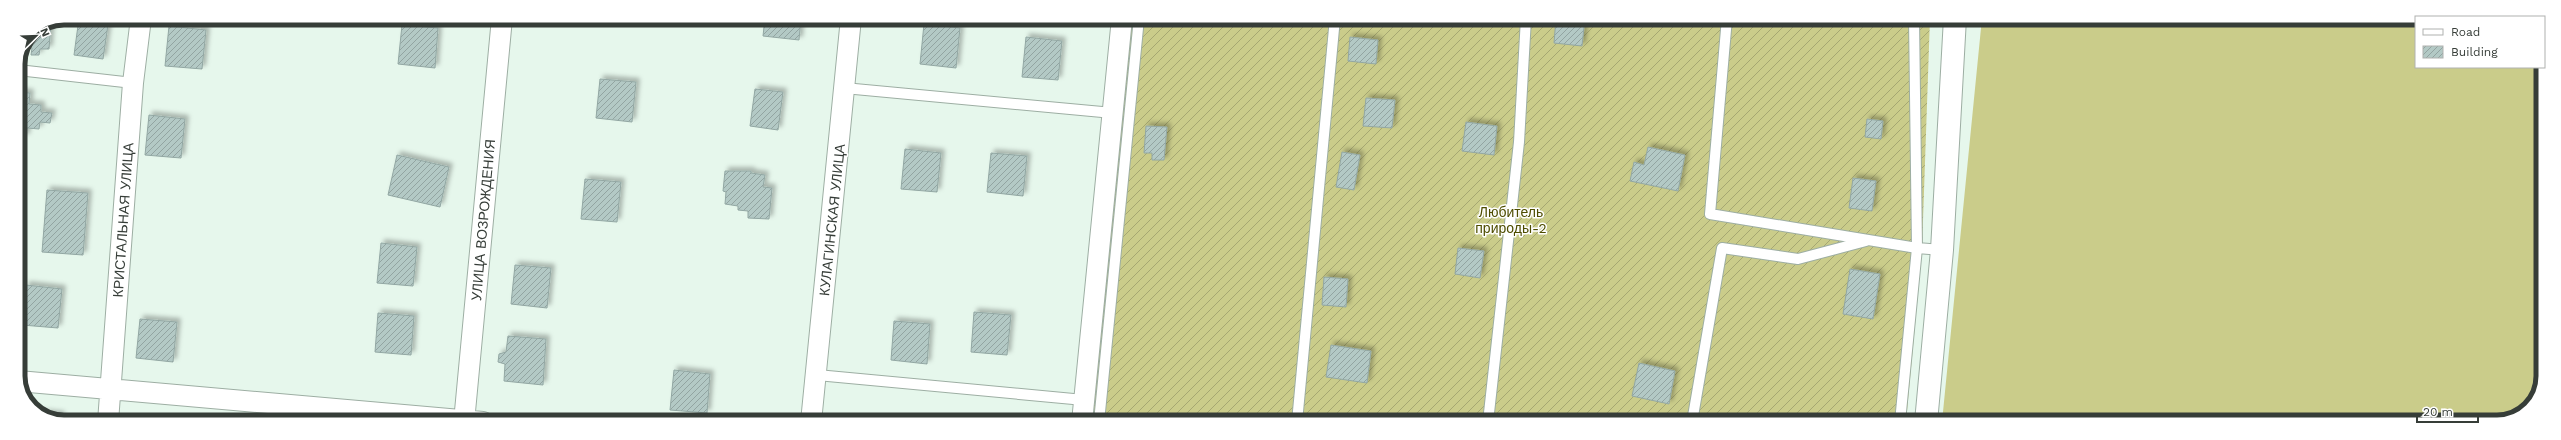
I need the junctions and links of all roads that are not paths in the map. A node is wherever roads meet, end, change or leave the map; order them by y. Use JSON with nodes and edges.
{"nodes":[{"id":1,"x":140,"y":25,"type":"edge"},
{"id":2,"x":501,"y":25,"type":"edge"},
{"id":3,"x":850,"y":25,"type":"edge"},
{"id":4,"x":1121,"y":25,"type":"edge"},
{"id":5,"x":1138,"y":25,"type":"edge"},
{"id":6,"x":1334,"y":25,"type":"edge"},
{"id":7,"x":1526,"y":25,"type":"edge"},
{"id":8,"x":1726,"y":25,"type":"edge"},
{"id":9,"x":1914,"y":25,"type":"edge"},
{"id":10,"x":1955,"y":25,"type":"edge"},
{"id":11,"x":25,"y":71,"type":"edge"},
{"id":12,"x":133,"y":83,"type":"junction"},
{"id":13,"x":844,"y":88,"type":"junction"},
{"id":14,"x":1113,"y":113,"type":"junction"},
{"id":15,"x":1869,"y":239,"type":"junction"},
{"id":16,"x":1917,"y":248,"type":"junction"},
{"id":17,"x":1942,"y":250,"type":"junction"},
{"id":18,"x":816,"y":375,"type":"junction"},
{"id":19,"x":26,"y":382,"type":"edge"},
{"id":20,"x":111,"y":389,"type":"junction"},
{"id":21,"x":1084,"y":400,"type":"junction"},
{"id":22,"x":109,"y":415,"type":"edge"},
{"id":23,"x":403,"y":415,"type":"edge"},
{"id":24,"x":470,"y":415,"type":"edge"},
{"id":25,"x":812,"y":415,"type":"edge"},
{"id":26,"x":1083,"y":415,"type":"edge"},
{"id":27,"x":1100,"y":415,"type":"edge"},
{"id":28,"x":1298,"y":415,"type":"edge"},
{"id":29,"x":1489,"y":415,"type":"edge"},
{"id":30,"x":1693,"y":415,"type":"edge"},
{"id":31,"x":1901,"y":415,"type":"edge"},
{"id":32,"x":1927,"y":415,"type":"edge"}],
"edges":[{"from":1,"to":12,"type":"street","name":"КРИСТАЛЬНАЯ УЛИЦА"},
{"from":2,"to":24,"type":"street","name":"УЛИЦА ВОЗРОЖДЕНИЯ"},
{"from":3,"to":13,"type":"street","name":"КУЛАГИНСКАЯ УЛИЦА"},
{"from":4,"to":14,"type":"street"},
{"from":5,"to":27,"type":"lane"},
{"from":6,"to":28,"type":"lane"},
{"from":7,"to":29,"type":"lane"},
{"from":8,"to":15,"type":"lane"},
{"from":9,"to":16,"type":"lane"},
{"from":10,"to":17,"type":"street"},
{"from":11,"to":12,"type":"lane"},
{"from":12,"to":20,"type":"street","name":"КРИСТАЛЬНАЯ УЛИЦА"},
{"from":13,"to":14,"type":"lane"},
{"from":13,"to":18,"type":"street","name":"КУЛАГИНСКАЯ УЛИЦА"},
{"from":14,"to":21,"type":"street"},
{"from":15,"to":16,"type":"lane"},
{"from":15,"to":30,"type":"lane"},
{"from":16,"to":17,"type":"lane"},
{"from":16,"to":31,"type":"lane"},
{"from":17,"to":32,"type":"street"},
{"from":18,"to":21,"type":"lane"},
{"from":18,"to":25,"type":"street","name":"КУЛАГИНСКАЯ УЛИЦА"},
{"from":19,"to":20,"type":"street"},
{"from":20,"to":22,"type":"street","name":"КРИСТАЛЬНАЯ УЛИЦА"},
{"from":20,"to":23,"type":"street"},
{"from":21,"to":26,"type":"street"}]}
